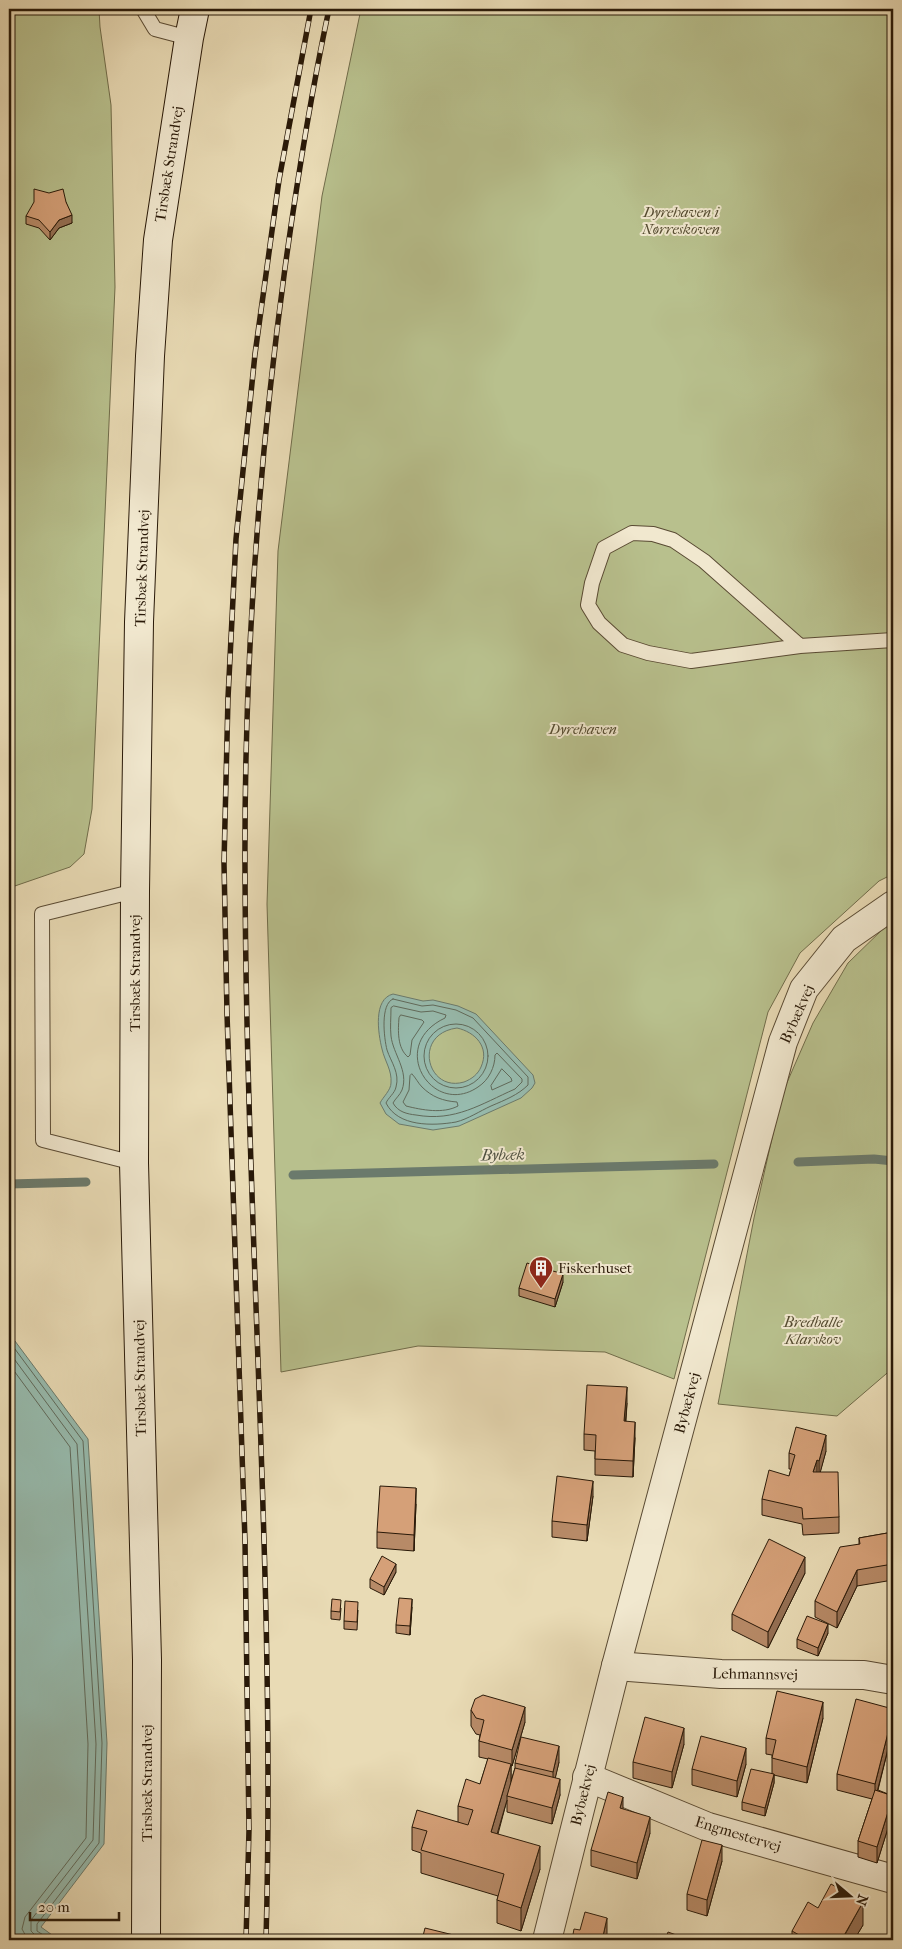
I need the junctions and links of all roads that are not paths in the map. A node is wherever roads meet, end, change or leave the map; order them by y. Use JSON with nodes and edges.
{"nodes":[{"id":1,"x":143,"y":9,"type":"edge"},
{"id":2,"x":195,"y":9,"type":"edge"},
{"id":3,"x":189,"y":38,"type":"junction"},
{"id":4,"x":893,"y":640,"type":"edge"},
{"id":5,"x":800,"y":646,"type":"junction"},
{"id":6,"x":135,"y":892,"type":"junction"},
{"id":7,"x":893,"y":905,"type":"edge"},
{"id":8,"x":134,"y":1163,"type":"junction"},
{"id":9,"x":616,"y":1666,"type":"junction"},
{"id":10,"x":893,"y":1680,"type":"edge"},
{"id":11,"x":587,"y":1778,"type":"junction"},
{"id":12,"x":893,"y":1879,"type":"edge"},
{"id":13,"x":146,"y":1940,"type":"edge"},
{"id":14,"x":547,"y":1940,"type":"edge"}],
"edges":[{"from":1,"to":3,"type":"lane"},
{"from":2,"to":3,"type":"street","name":"Tirsbæk Strandvej"},
{"from":3,"to":6,"type":"street","name":"Tirsbæk Strandvej"},
{"from":4,"to":5,"type":"lane"},
{"from":5,"to":5,"type":"lane"},
{"from":6,"to":8,"type":"street","name":"Tirsbæk Strandvej"},
{"from":6,"to":8,"type":"lane"},
{"from":7,"to":9,"type":"street","name":"Bybækvej"},
{"from":8,"to":13,"type":"street","name":"Tirsbæk Strandvej"},
{"from":9,"to":10,"type":"street","name":"Lehmannsvej"},
{"from":9,"to":11,"type":"street","name":"Bybækvej"},
{"from":11,"to":12,"type":"street","name":"Engmestervej"},
{"from":11,"to":14,"type":"street","name":"Bybækvej"}]}
